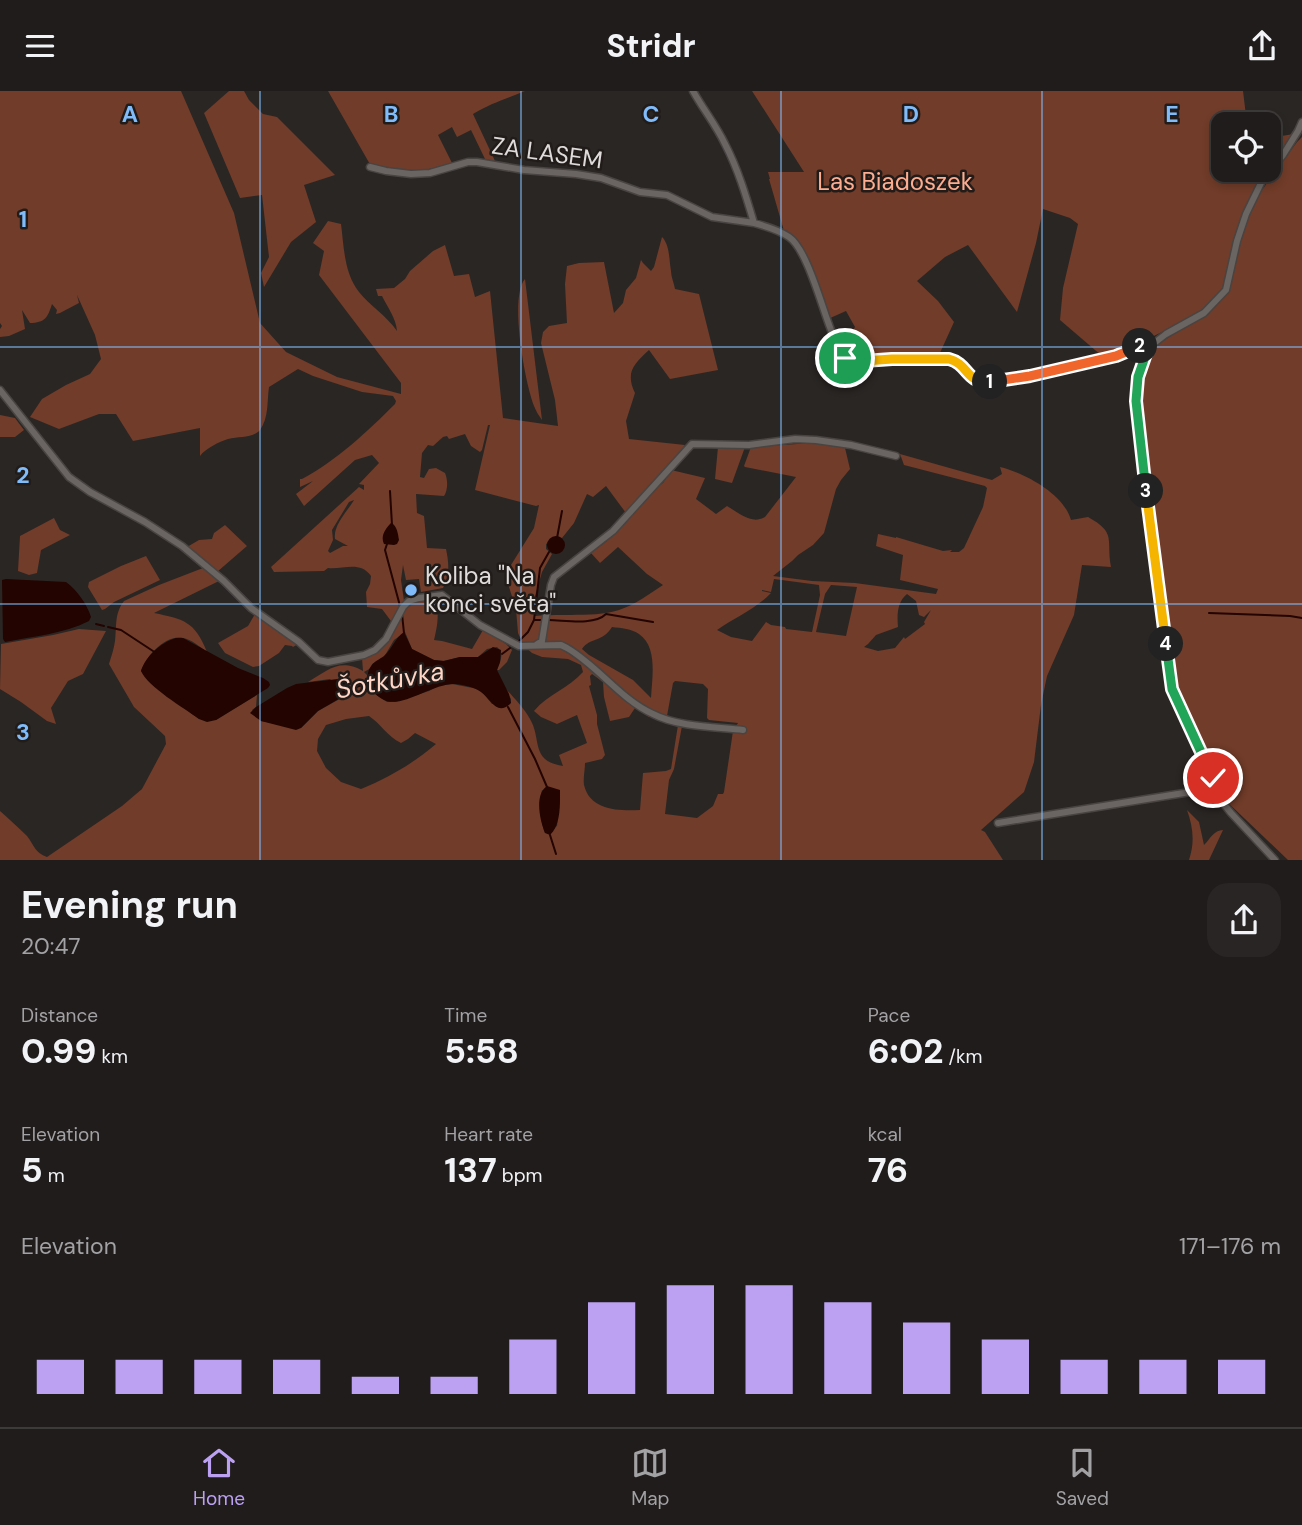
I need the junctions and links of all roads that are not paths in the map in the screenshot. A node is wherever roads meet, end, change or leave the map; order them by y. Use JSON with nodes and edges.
{"nodes":[{"id":1,"x":693,"y":91,"type":"edge"},
{"id":2,"x":1302,"y":122,"type":"edge"},
{"id":3,"x":370,"y":167,"type":"dead end"},
{"id":4,"x":754,"y":223,"type":"junction"},
{"id":5,"x":1148,"y":348,"type":"junction"},
{"id":6,"x":0,"y":390,"type":"edge"},
{"id":7,"x":895,"y":456,"type":"dead end"},
{"id":8,"x":534,"y":647,"type":"junction"},
{"id":9,"x":743,"y":730,"type":"dead end"},
{"id":10,"x":1216,"y":788,"type":"junction"},
{"id":11,"x":998,"y":823,"type":"dead end"},
{"id":12,"x":1276,"y":860,"type":"edge"}],
"edges":[{"from":1,"to":4,"type":"street"},
{"from":2,"to":5,"type":"street"},
{"from":3,"to":4,"type":"street","name":"ZA LASEM"},
{"from":4,"to":5,"type":"street","name":"ZA LASEM"},
{"from":5,"to":10,"type":"street"},
{"from":6,"to":8,"type":"street"},
{"from":7,"to":8,"type":"street"},
{"from":8,"to":9,"type":"street"},
{"from":10,"to":11,"type":"street"},
{"from":10,"to":12,"type":"street"}]}
